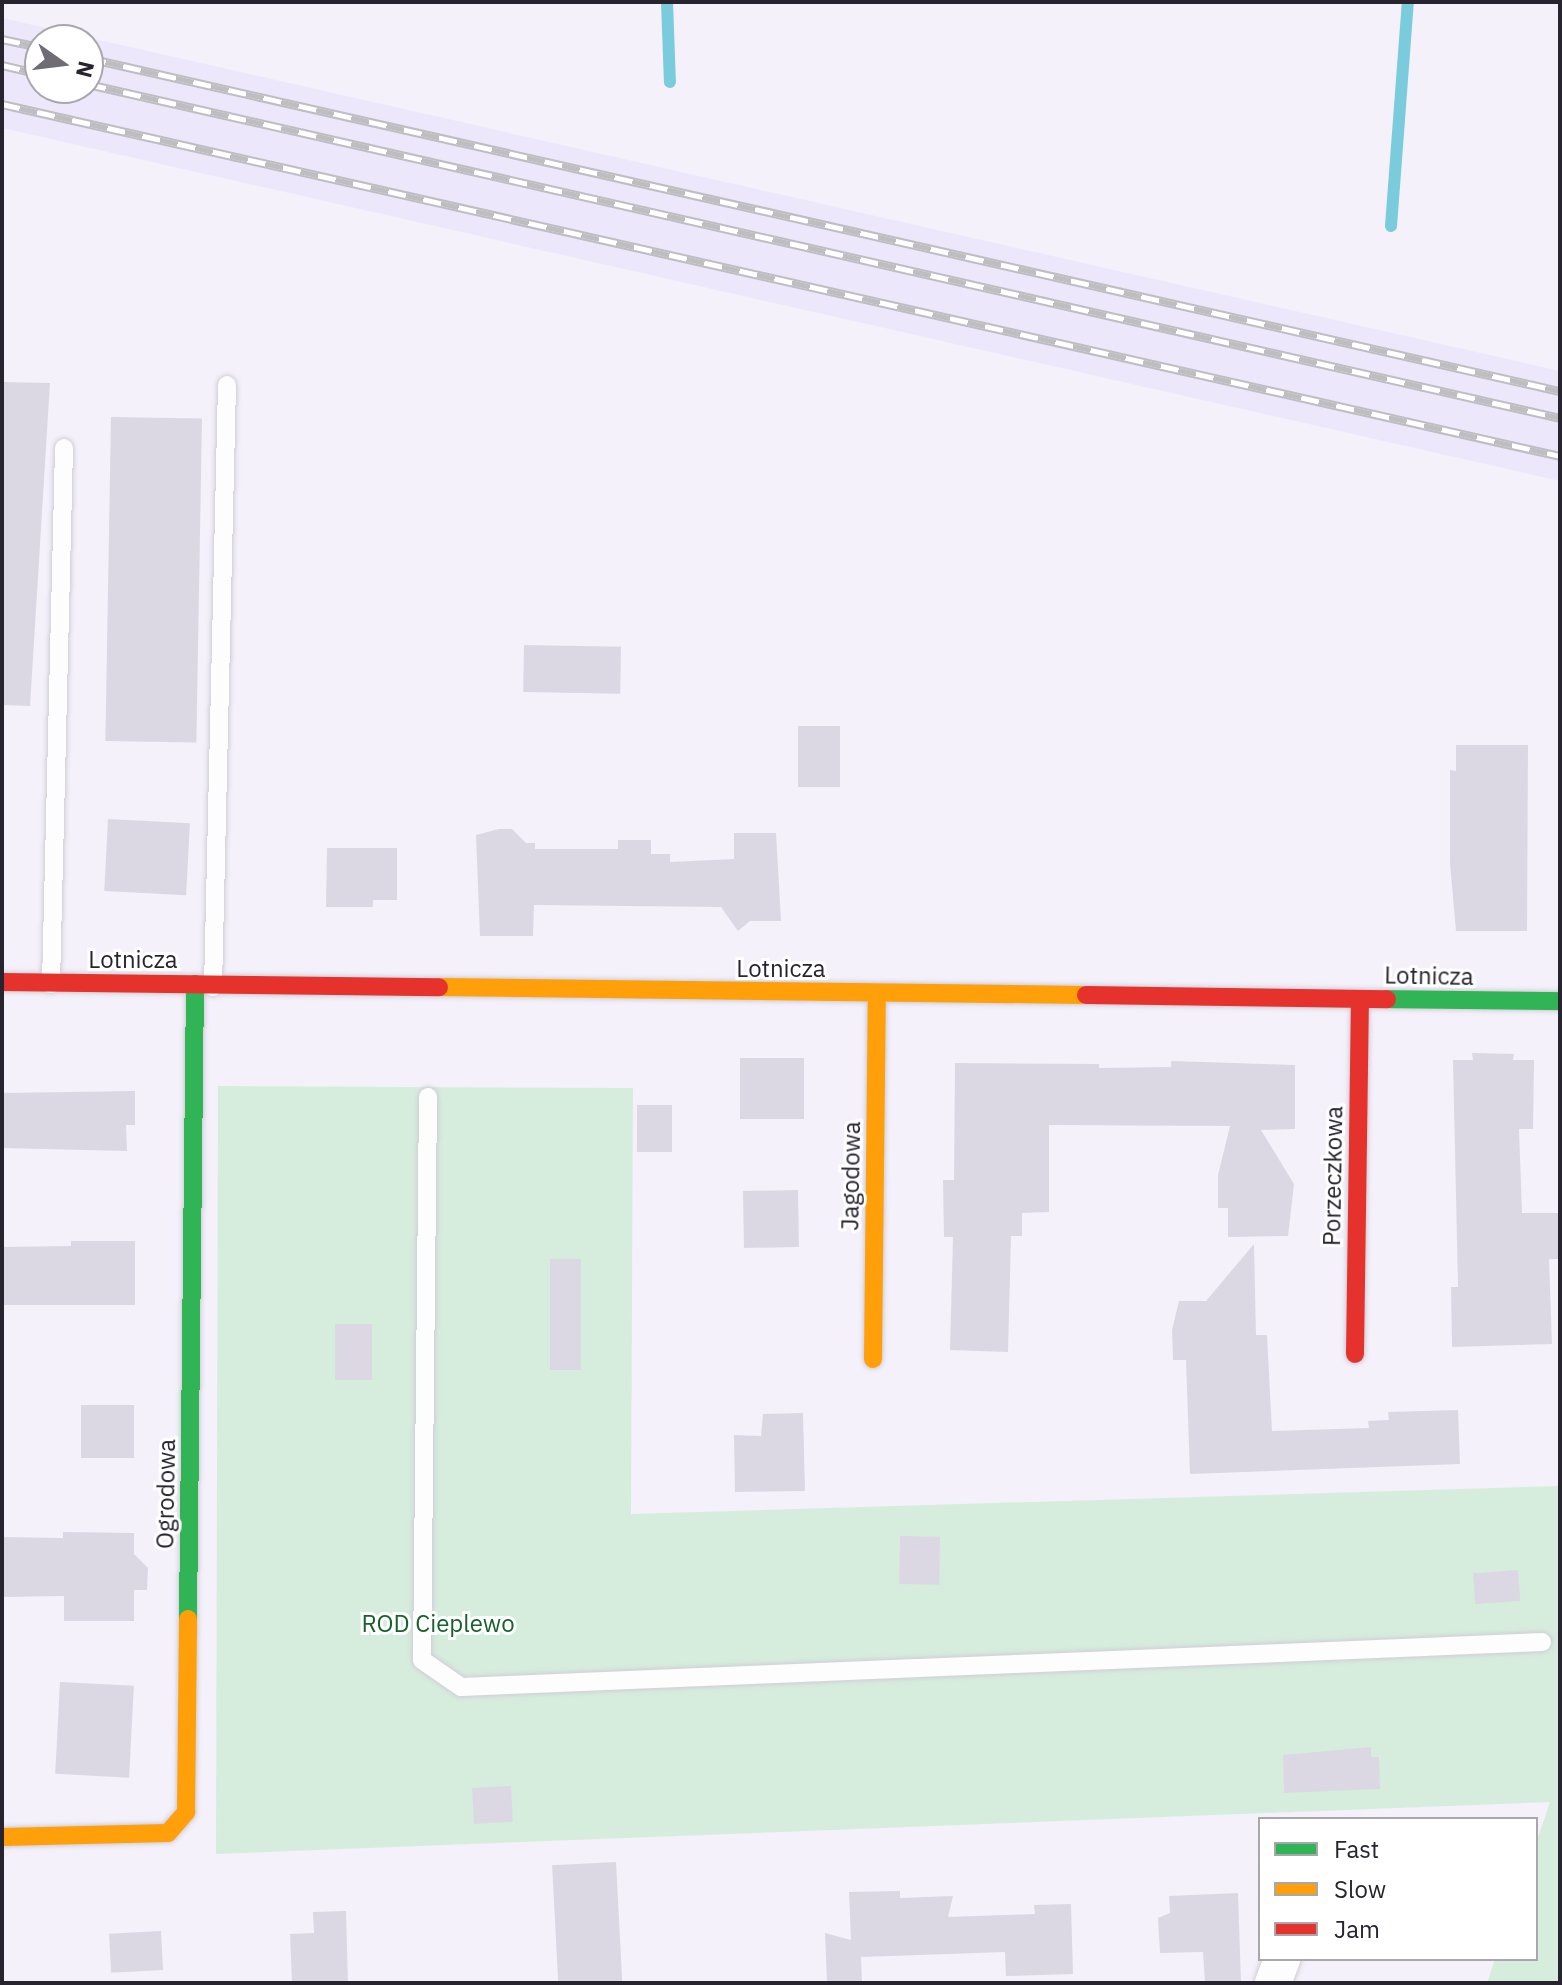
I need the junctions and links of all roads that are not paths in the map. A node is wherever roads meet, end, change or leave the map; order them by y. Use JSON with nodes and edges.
{"nodes":[{"id":1,"x":227,"y":385,"type":"dead end"},
{"id":2,"x":64,"y":448,"type":"dead end"},
{"id":3,"x":2,"y":982,"type":"edge"},
{"id":4,"x":51,"y":984,"type":"junction"},
{"id":5,"x":204,"y":985,"type":"junction"},
{"id":6,"x":877,"y":993,"type":"junction"},
{"id":7,"x":1360,"y":999,"type":"junction"},
{"id":8,"x":1560,"y":1001,"type":"edge"},
{"id":9,"x":428,"y":1097,"type":"dead end"},
{"id":10,"x":1355,"y":1354,"type":"dead end"},
{"id":11,"x":873,"y":1359,"type":"dead end"},
{"id":12,"x":1542,"y":1642,"type":"dead end"},
{"id":13,"x":2,"y":1837,"type":"edge"},
{"id":14,"x":1281,"y":1961,"type":"edge"},
{"id":15,"x":1273,"y":1983,"type":"edge"}],
"edges":[{"from":1,"to":5,"type":"lane"},
{"from":2,"to":4,"type":"lane"},
{"from":3,"to":4,"type":"street","name":"Lotnicza"},
{"from":4,"to":5,"type":"street","name":"Lotnicza"},
{"from":5,"to":6,"type":"street","name":"Lotnicza"},
{"from":5,"to":13,"type":"street","name":"Ogrodowa"},
{"from":6,"to":7,"type":"street","name":"Lotnicza"},
{"from":6,"to":11,"type":"street","name":"Jagodowa"},
{"from":7,"to":8,"type":"street","name":"Lotnicza"},
{"from":7,"to":10,"type":"street","name":"Porzeczkowa"},
{"from":9,"to":12,"type":"lane"},
{"from":14,"to":15,"type":"street"}]}
